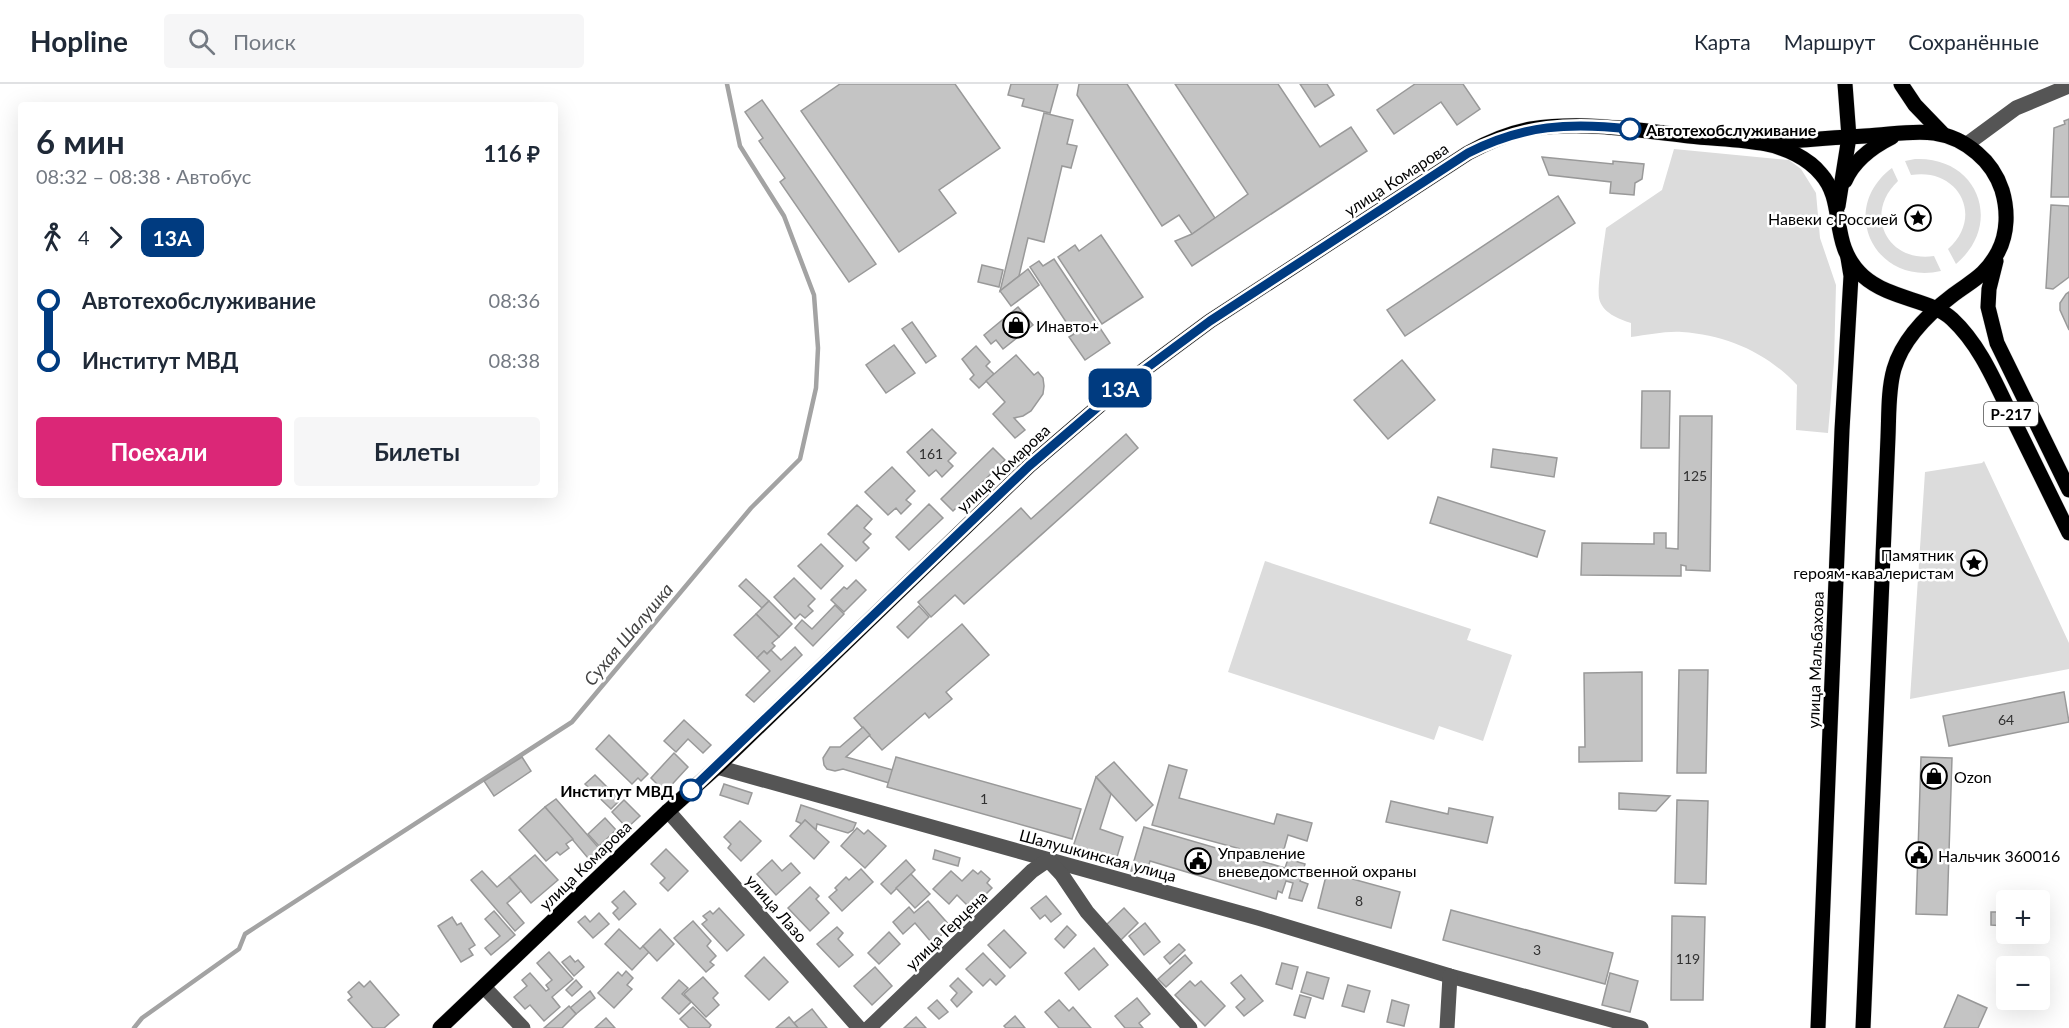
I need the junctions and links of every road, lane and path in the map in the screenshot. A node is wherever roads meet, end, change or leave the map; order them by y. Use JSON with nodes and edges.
{"nodes":[{"id":1,"x":1845,"y":84,"type":"edge"},
{"id":2,"x":1901,"y":84,"type":"edge"},
{"id":3,"x":2069,"y":86,"type":"edge"},
{"id":4,"x":1915,"y":131,"type":"junction"},
{"id":5,"x":1942,"y":133,"type":"junction"},
{"id":6,"x":1849,"y":137,"type":"junction"},
{"id":7,"x":1767,"y":144,"type":"junction"},
{"id":8,"x":1967,"y":144,"type":"junction"},
{"id":9,"x":1839,"y":197,"type":"junction"},
{"id":10,"x":1837,"y":213,"type":"junction"},
{"id":11,"x":1999,"y":250,"type":"junction"},
{"id":12,"x":1848,"y":257,"type":"junction"},
{"id":13,"x":1956,"y":293,"type":"junction"},
{"id":14,"x":1900,"y":297,"type":"junction"},
{"id":15,"x":1935,"y":309,"type":"junction"},
{"id":16,"x":2069,"y":490,"type":"edge"},
{"id":17,"x":2069,"y":533,"type":"edge"},
{"id":18,"x":717,"y":767,"type":"junction"},
{"id":19,"x":668,"y":811,"type":"junction"},
{"id":20,"x":1048,"y":860,"type":"junction"},
{"id":21,"x":1450,"y":976,"type":"junction"},
{"id":22,"x":484,"y":987,"type":"junction"},
{"id":23,"x":441,"y":1028,"type":"edge"},
{"id":24,"x":523,"y":1028,"type":"edge"},
{"id":25,"x":859,"y":1028,"type":"edge"},
{"id":26,"x":869,"y":1028,"type":"edge"},
{"id":27,"x":1190,"y":1028,"type":"edge"},
{"id":28,"x":1447,"y":1028,"type":"edge"},
{"id":29,"x":1641,"y":1028,"type":"edge"},
{"id":30,"x":1818,"y":1028,"type":"edge"},
{"id":31,"x":1863,"y":1028,"type":"edge"}],
"edges":[{"from":1,"to":6,"type":"main road"},
{"from":2,"to":5,"type":"main road","number":"Р-217"},
{"from":3,"to":8,"type":"street"},
{"from":4,"to":5,"type":"main road"},
{"from":4,"to":6,"type":"main road"},
{"from":4,"to":9,"type":"main road","number":"Р-217"},
{"from":5,"to":8,"type":"main road","number":"Р-217"},
{"from":6,"to":7,"type":"main road"},
{"from":6,"to":9,"type":"main road"},
{"from":7,"to":10,"type":"main road"},
{"from":7,"to":18,"type":"main road","name":"улица Комарова"},
{"from":8,"to":11,"type":"main road","number":"Р-217"},
{"from":9,"to":10,"type":"main road","number":"Р-217"},
{"from":10,"to":12,"type":"main road","number":"Р-217"},
{"from":11,"to":13,"type":"main road","number":"Р-217"},
{"from":11,"to":16,"type":"main road","number":"Р-217"},
{"from":12,"to":14,"type":"main road","number":"Р-217"},
{"from":12,"to":30,"type":"main road","name":"улица Мальбахова"},
{"from":13,"to":14,"type":"main road","number":"Р-217"},
{"from":13,"to":15,"type":"main road"},
{"from":14,"to":15,"type":"main road"},
{"from":15,"to":17,"type":"main road","number":"Р-217"},
{"from":15,"to":31,"type":"main road"},
{"from":18,"to":19,"type":"main road","name":"улица Комарова"},
{"from":18,"to":20,"type":"street","name":"Шалушкинская улица"},
{"from":19,"to":22,"type":"main road","name":"улица Комарова"},
{"from":19,"to":25,"type":"street","name":"улица Лазо"},
{"from":20,"to":21,"type":"street","name":"Шалушкинская улица"},
{"from":20,"to":26,"type":"street","name":"улица Герцена"},
{"from":20,"to":27,"type":"street"},
{"from":21,"to":28,"type":"street"},
{"from":21,"to":29,"type":"street","name":"Шалушкинская улица"},
{"from":22,"to":23,"type":"main road","name":"улица Комарова"},
{"from":22,"to":24,"type":"street"}]}
